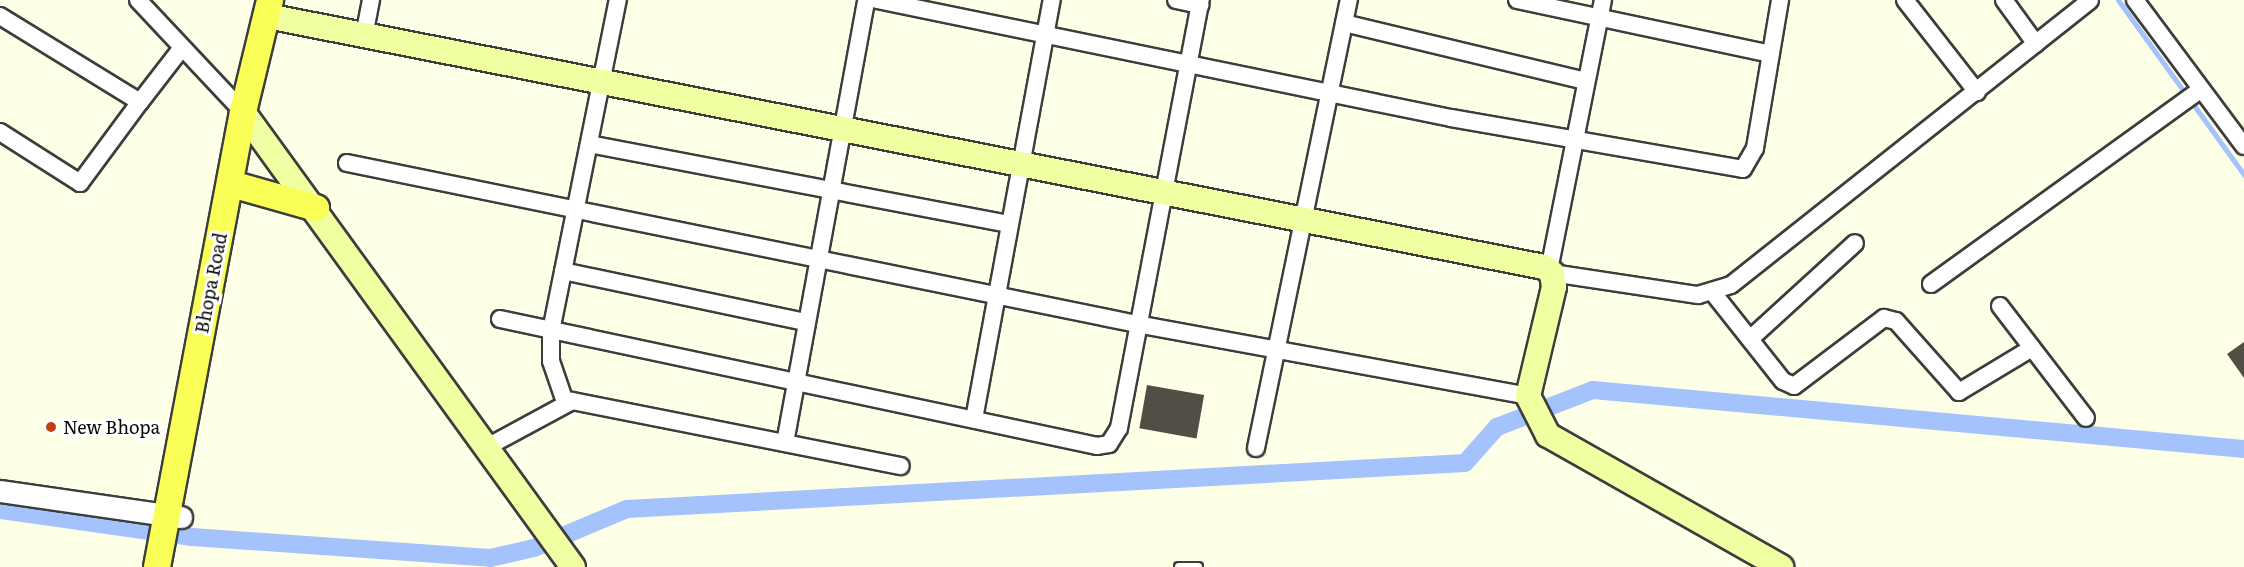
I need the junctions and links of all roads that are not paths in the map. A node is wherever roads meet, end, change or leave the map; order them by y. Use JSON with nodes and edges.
{"nodes":[{"id":1,"x":138,"y":0,"type":"edge"},
{"id":2,"x":371,"y":0,"type":"edge"},
{"id":3,"x":618,"y":0,"type":"edge"},
{"id":4,"x":866,"y":0,"type":"edge"},
{"id":5,"x":877,"y":0,"type":"edge"},
{"id":6,"x":1053,"y":0,"type":"edge"},
{"id":7,"x":1176,"y":0,"type":"edge"},
{"id":8,"x":1349,"y":0,"type":"edge"},
{"id":9,"x":1517,"y":0,"type":"edge"},
{"id":10,"x":1780,"y":0,"type":"edge"},
{"id":11,"x":1905,"y":0,"type":"edge"},
{"id":12,"x":2004,"y":0,"type":"edge"},
{"id":13,"x":2090,"y":0,"type":"edge"},
{"id":14,"x":2135,"y":0,"type":"edge"},
{"id":15,"x":1200,"y":3,"type":"edge"},
{"id":16,"x":1602,"y":8,"type":"edge"},
{"id":17,"x":275,"y":9,"type":"edge"},
{"id":18,"x":0,"y":16,"type":"edge"},
{"id":19,"x":1344,"y":23,"type":"junction"},
{"id":20,"x":1045,"y":34,"type":"junction"},
{"id":21,"x":364,"y":36,"type":"junction"},
{"id":22,"x":2036,"y":44,"type":"junction"},
{"id":23,"x":181,"y":49,"type":"junction"},
{"id":24,"x":1770,"y":54,"type":"junction"},
{"id":25,"x":1188,"y":62,"type":"junction"},
{"id":26,"x":1586,"y":81,"type":"junction"},
{"id":27,"x":601,"y":83,"type":"junction"},
{"id":28,"x":1330,"y":92,"type":"junction"},
{"id":29,"x":1977,"y":92,"type":"junction"},
{"id":30,"x":2198,"y":92,"type":"junction"},
{"id":31,"x":140,"y":102,"type":"junction"},
{"id":32,"x":249,"y":118,"type":"junction"},
{"id":33,"x":842,"y":130,"type":"junction"},
{"id":34,"x":0,"y":132,"type":"edge"},
{"id":35,"x":2241,"y":135,"type":"edge"},
{"id":36,"x":1571,"y":141,"type":"junction"},
{"id":37,"x":589,"y":144,"type":"junction"},
{"id":38,"x":346,"y":163,"type":"dead end"},
{"id":39,"x":1021,"y":165,"type":"junction"},
{"id":40,"x":242,"y":187,"type":"junction"},
{"id":41,"x":830,"y":190,"type":"junction"},
{"id":42,"x":1164,"y":193,"type":"junction"},
{"id":43,"x":316,"y":208,"type":"junction"},
{"id":44,"x":576,"y":209,"type":"junction"},
{"id":45,"x":1302,"y":220,"type":"junction"},
{"id":46,"x":1009,"y":224,"type":"junction"},
{"id":47,"x":1855,"y":243,"type":"dead end"},
{"id":48,"x":818,"y":259,"type":"junction"},
{"id":49,"x":563,"y":271,"type":"junction"},
{"id":50,"x":1551,"y":271,"type":"junction"},
{"id":51,"x":1931,"y":284,"type":"dead end"},
{"id":52,"x":1714,"y":294,"type":"junction"},
{"id":53,"x":995,"y":295,"type":"junction"},
{"id":54,"x":2000,"y":306,"type":"dead end"},
{"id":55,"x":500,"y":319,"type":"dead end"},
{"id":56,"x":806,"y":322,"type":"junction"},
{"id":57,"x":1137,"y":324,"type":"junction"},
{"id":58,"x":551,"y":332,"type":"junction"},
{"id":59,"x":1750,"y":339,"type":"junction"},
{"id":60,"x":2032,"y":348,"type":"junction"},
{"id":61,"x":1276,"y":350,"type":"junction"},
{"id":62,"x":796,"y":379,"type":"junction"},
{"id":63,"x":1528,"y":396,"type":"junction"},
{"id":64,"x":564,"y":402,"type":"junction"},
{"id":65,"x":2086,"y":417,"type":"dead end"},
{"id":66,"x":974,"y":419,"type":"junction"},
{"id":67,"x":785,"y":443,"type":"junction"},
{"id":68,"x":487,"y":447,"type":"junction"},
{"id":69,"x":1256,"y":448,"type":"dead end"},
{"id":70,"x":901,"y":466,"type":"dead end"},
{"id":71,"x":0,"y":491,"type":"edge"},
{"id":72,"x":169,"y":540,"type":"edge"},
{"id":73,"x":569,"y":562,"type":"edge"},
{"id":74,"x":1179,"y":567,"type":"edge"},
{"id":75,"x":1198,"y":567,"type":"edge"},
{"id":76,"x":1781,"y":567,"type":"edge"}],
"edges":[{"from":1,"to":23,"type":"street"},
{"from":2,"to":21,"type":"street"},
{"from":3,"to":27,"type":"street"},
{"from":4,"to":33,"type":"street"},
{"from":5,"to":20,"type":"street"},
{"from":6,"to":20,"type":"street"},
{"from":7,"to":15,"type":"street"},
{"from":8,"to":19,"type":"street"},
{"from":9,"to":16,"type":"street"},
{"from":10,"to":24,"type":"street"},
{"from":11,"to":29,"type":"street"},
{"from":12,"to":22,"type":"street"},
{"from":13,"to":22,"type":"street"},
{"from":14,"to":30,"type":"street"},
{"from":15,"to":25,"type":"street"},
{"from":16,"to":24,"type":"street"},
{"from":16,"to":26,"type":"street"},
{"from":17,"to":21,"type":"main road"},
{"from":17,"to":32,"type":"main road","name":"Bhopa Road"},
{"from":18,"to":31,"type":"street"},
{"from":19,"to":26,"type":"street"},
{"from":19,"to":28,"type":"street"},
{"from":20,"to":25,"type":"street"},
{"from":20,"to":39,"type":"street"},
{"from":21,"to":27,"type":"main road"},
{"from":22,"to":29,"type":"street"},
{"from":23,"to":31,"type":"street"},
{"from":23,"to":32,"type":"street"},
{"from":24,"to":36,"type":"street"},
{"from":25,"to":28,"type":"street"},
{"from":25,"to":42,"type":"street"},
{"from":26,"to":36,"type":"street"},
{"from":27,"to":33,"type":"main road"},
{"from":27,"to":37,"type":"street"},
{"from":28,"to":36,"type":"street"},
{"from":28,"to":45,"type":"street"},
{"from":29,"to":52,"type":"street"},
{"from":30,"to":35,"type":"street"},
{"from":30,"to":51,"type":"street"},
{"from":31,"to":34,"type":"street"},
{"from":32,"to":40,"type":"main road","name":"Bhopa Road"},
{"from":32,"to":43,"type":"main road"},
{"from":32,"to":72,"type":"main road","name":"Bhopa Road"},
{"from":33,"to":39,"type":"main road"},
{"from":33,"to":41,"type":"street"},
{"from":36,"to":50,"type":"street"},
{"from":37,"to":41,"type":"street"},
{"from":37,"to":44,"type":"street"},
{"from":38,"to":44,"type":"street"},
{"from":39,"to":42,"type":"main road"},
{"from":39,"to":46,"type":"street"},
{"from":40,"to":43,"type":"main road"},
{"from":40,"to":72,"type":"main road","name":"Bhopa Road"},
{"from":41,"to":46,"type":"street"},
{"from":41,"to":48,"type":"street"},
{"from":42,"to":45,"type":"main road"},
{"from":42,"to":57,"type":"street"},
{"from":43,"to":68,"type":"main road"},
{"from":44,"to":48,"type":"street"},
{"from":44,"to":49,"type":"street"},
{"from":45,"to":50,"type":"main road"},
{"from":45,"to":61,"type":"street"},
{"from":46,"to":53,"type":"street"},
{"from":47,"to":59,"type":"street"},
{"from":48,"to":53,"type":"street"},
{"from":48,"to":56,"type":"street"},
{"from":49,"to":56,"type":"street"},
{"from":49,"to":58,"type":"street"},
{"from":50,"to":52,"type":"street"},
{"from":50,"to":63,"type":"main road"},
{"from":52,"to":59,"type":"street"},
{"from":53,"to":57,"type":"street"},
{"from":53,"to":66,"type":"street"},
{"from":54,"to":60,"type":"street"},
{"from":55,"to":58,"type":"street"},
{"from":56,"to":62,"type":"street"},
{"from":57,"to":61,"type":"street"},
{"from":57,"to":66,"type":"street"},
{"from":58,"to":62,"type":"street"},
{"from":58,"to":64,"type":"street"},
{"from":59,"to":60,"type":"street"},
{"from":60,"to":65,"type":"street"},
{"from":61,"to":63,"type":"street"},
{"from":61,"to":69,"type":"street"},
{"from":62,"to":66,"type":"street"},
{"from":62,"to":67,"type":"street"},
{"from":63,"to":76,"type":"main road"},
{"from":64,"to":67,"type":"street"},
{"from":64,"to":68,"type":"street"},
{"from":67,"to":70,"type":"street"},
{"from":68,"to":73,"type":"main road"},
{"from":71,"to":72,"type":"street"},
{"from":74,"to":75,"type":"lane"}]}
